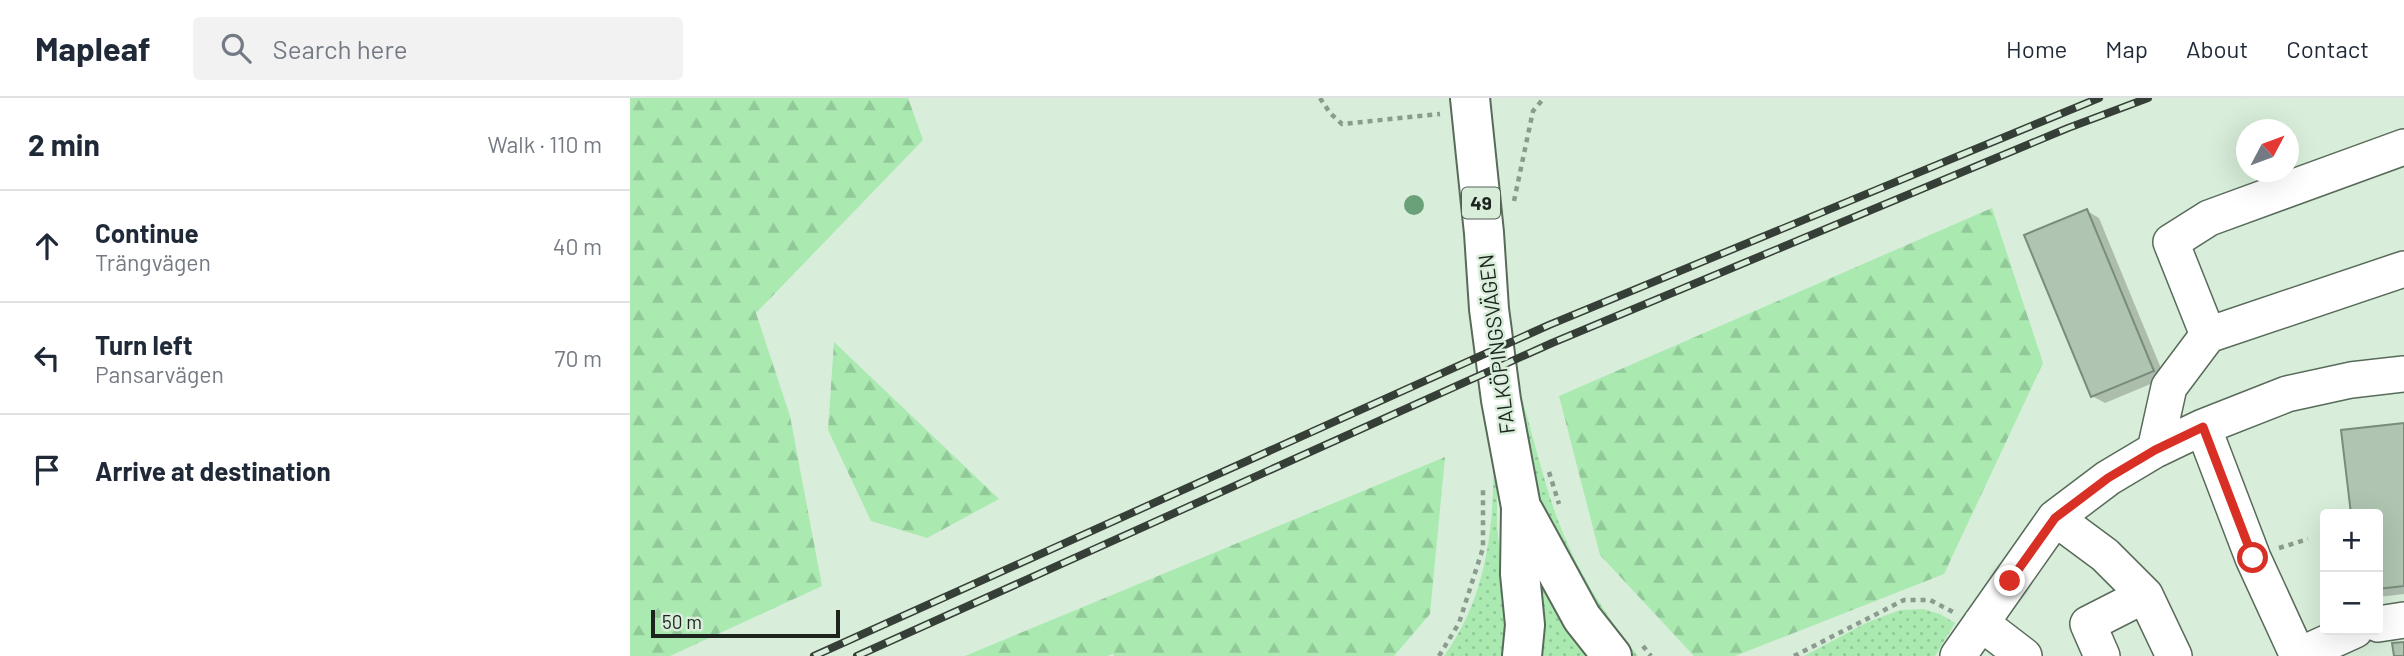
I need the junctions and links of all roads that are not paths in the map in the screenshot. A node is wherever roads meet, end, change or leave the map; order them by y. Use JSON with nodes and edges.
{"nodes":[{"id":1,"x":1455,"y":106,"type":"edge"},
{"id":2,"x":2404,"y":148,"type":"edge"},
{"id":3,"x":2404,"y":269,"type":"edge"},
{"id":4,"x":2208,"y":335,"type":"junction"},
{"id":5,"x":2404,"y":374,"type":"edge"},
{"id":6,"x":2203,"y":427,"type":"junction"},
{"id":7,"x":2155,"y":450,"type":"junction"},
{"id":8,"x":1521,"y":507,"type":"junction"},
{"id":9,"x":2055,"y":518,"type":"junction"},
{"id":10,"x":2145,"y":595,"type":"junction"},
{"id":11,"x":2404,"y":620,"type":"edge"},
{"id":12,"x":2383,"y":623,"type":"edge"},
{"id":13,"x":2345,"y":635,"type":"edge"},
{"id":14,"x":1971,"y":637,"type":"edge"},
{"id":15,"x":1623,"y":647,"type":"edge"},
{"id":16,"x":1522,"y":656,"type":"edge"},
{"id":17,"x":2024,"y":656,"type":"edge"},
{"id":18,"x":2102,"y":656,"type":"edge"},
{"id":19,"x":2174,"y":656,"type":"edge"},
{"id":20,"x":2298,"y":656,"type":"edge"}],
"edges":[{"from":1,"to":8,"type":"main road","name":"FALKÖPINGSVÄGEN","number":"49"},
{"from":2,"to":4,"type":"street"},
{"from":3,"to":4,"type":"street"},
{"from":4,"to":7,"type":"street"},
{"from":5,"to":6,"type":"street"},
{"from":6,"to":7,"type":"street"},
{"from":6,"to":20,"type":"street"},
{"from":7,"to":9,"type":"street"},
{"from":8,"to":15,"type":"main road","name":"FALKÖPINGSVÄGEN","number":"49"},
{"from":8,"to":16,"type":"main road","name":"FALKÖPINGSVÄGEN","number":"49"},
{"from":9,"to":10,"type":"street"},
{"from":9,"to":14,"type":"street"},
{"from":10,"to":18,"type":"street"},
{"from":10,"to":19,"type":"street"},
{"from":11,"to":12,"type":"street"},
{"from":13,"to":20,"type":"street"},
{"from":14,"to":17,"type":"street"}]}
